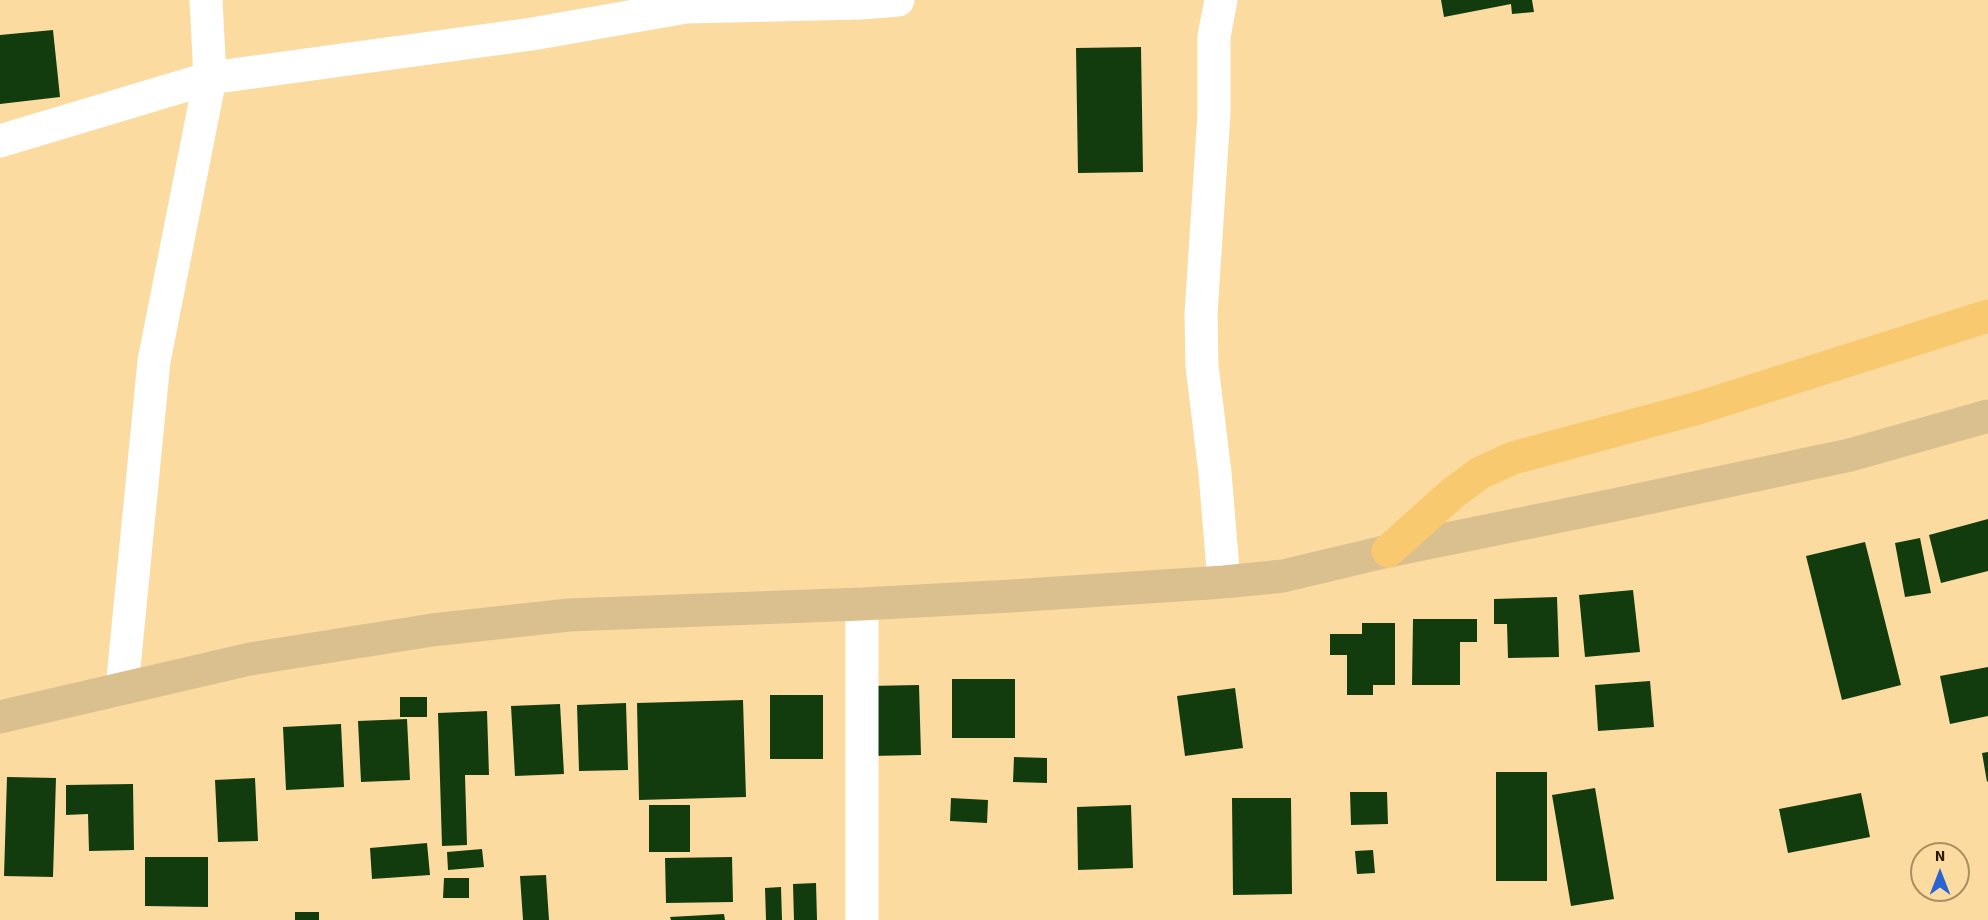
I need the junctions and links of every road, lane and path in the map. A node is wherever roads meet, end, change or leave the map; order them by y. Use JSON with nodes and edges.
{"nodes":[{"id":1,"x":206,"y":0,"type":"edge"},
{"id":2,"x":898,"y":0,"type":"edge"},
{"id":3,"x":1221,"y":0,"type":"edge"},
{"id":4,"x":210,"y":78,"type":"junction"},
{"id":5,"x":0,"y":141,"type":"edge"},
{"id":6,"x":1988,"y":316,"type":"edge"},
{"id":7,"x":1988,"y":416,"type":"edge"},
{"id":8,"x":1388,"y":551,"type":"junction"},
{"id":9,"x":1224,"y":582,"type":"junction"},
{"id":10,"x":862,"y":604,"type":"junction"},
{"id":11,"x":122,"y":688,"type":"junction"},
{"id":12,"x":0,"y":717,"type":"edge"},
{"id":13,"x":862,"y":920,"type":"edge"}],
"edges":[{"from":1,"to":4,"type":"street"},
{"from":2,"to":4,"type":"street"},
{"from":3,"to":9,"type":"street"},
{"from":4,"to":5,"type":"street"},
{"from":4,"to":11,"type":"street"},
{"from":6,"to":8,"type":"highway"},
{"from":7,"to":8,"type":"main road"},
{"from":8,"to":9,"type":"main road"},
{"from":9,"to":10,"type":"main road"},
{"from":10,"to":11,"type":"main road"},
{"from":10,"to":13,"type":"street"},
{"from":11,"to":12,"type":"main road"}]}
